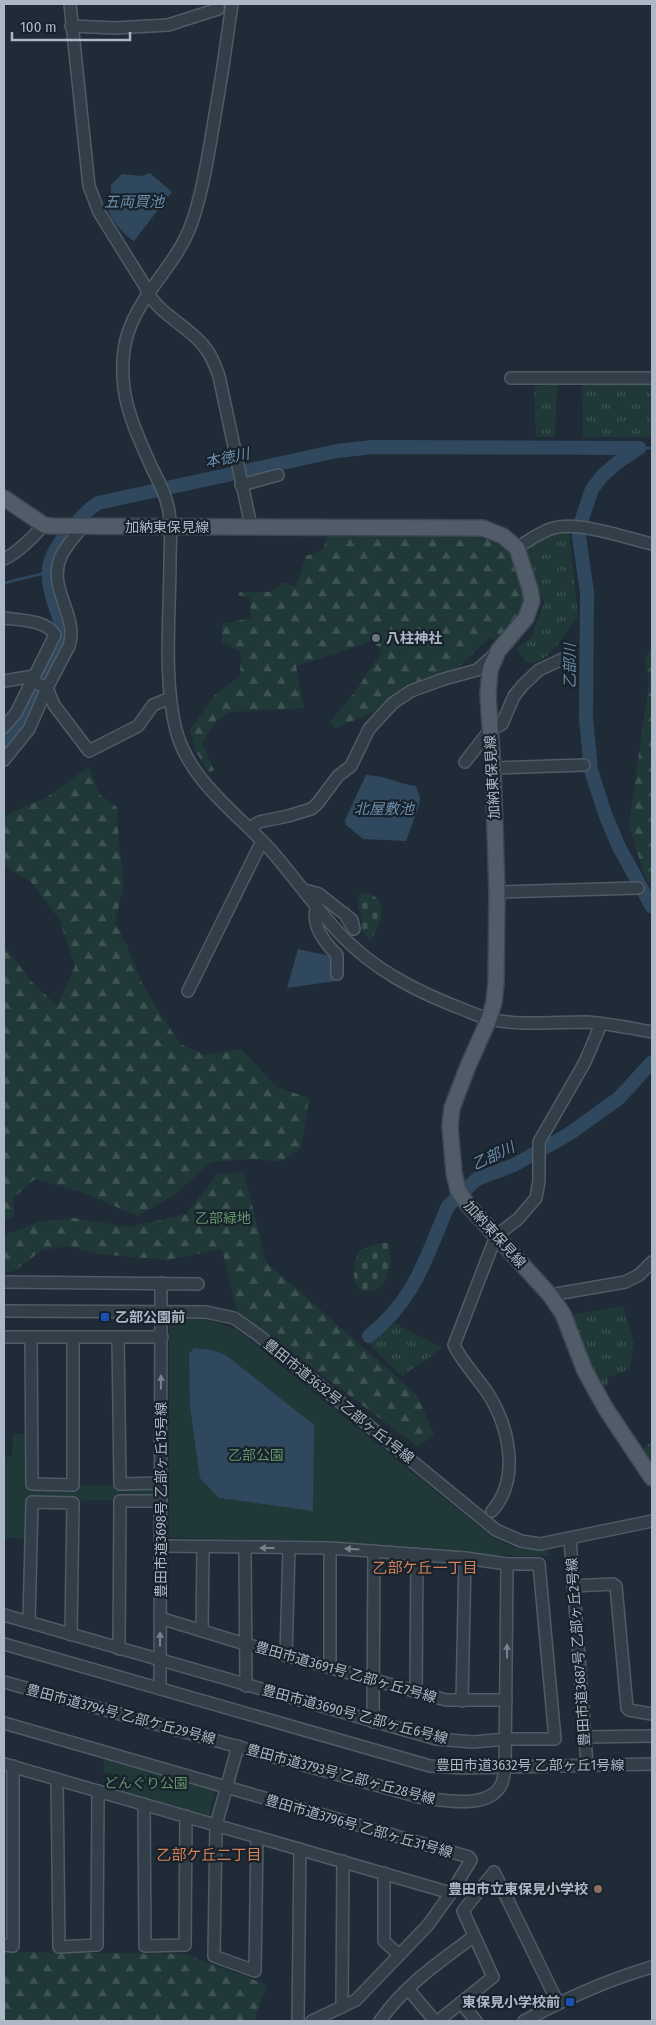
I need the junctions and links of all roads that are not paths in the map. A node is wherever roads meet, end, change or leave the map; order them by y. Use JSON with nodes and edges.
{"nodes":[{"id":1,"x":70,"y":4,"type":"edge"},
{"id":2,"x":218,"y":4,"type":"edge"},
{"id":3,"x":232,"y":4,"type":"edge"},
{"id":4,"x":71,"y":26,"type":"junction"},
{"id":5,"x":148,"y":293,"type":"junction"},
{"id":6,"x":511,"y":378,"type":"dead end"},
{"id":7,"x":652,"y":378,"type":"edge"},
{"id":8,"x":278,"y":474,"type":"dead end"},
{"id":9,"x":241,"y":485,"type":"junction"},
{"id":10,"x":4,"y":498,"type":"edge"},
{"id":11,"x":44,"y":525,"type":"junction"},
{"id":12,"x":170,"y":526,"type":"junction"},
{"id":13,"x":251,"y":526,"type":"junction"},
{"id":14,"x":76,"y":527,"type":"junction"},
{"id":15,"x":652,"y":544,"type":"edge"},
{"id":16,"x":517,"y":548,"type":"junction"},
{"id":17,"x":4,"y":559,"type":"edge"},
{"id":18,"x":68,"y":615,"type":"junction"},
{"id":19,"x":4,"y":618,"type":"edge"},
{"id":20,"x":52,"y":630,"type":"junction"},
{"id":21,"x":498,"y":651,"type":"junction"},
{"id":22,"x":569,"y":656,"type":"dead end"},
{"id":23,"x":4,"y":681,"type":"edge"},
{"id":24,"x":39,"y":683,"type":"junction"},
{"id":25,"x":170,"y":698,"type":"junction"},
{"id":26,"x":4,"y":727,"type":"edge"},
{"id":27,"x":490,"y":730,"type":"junction"},
{"id":28,"x":4,"y":760,"type":"edge"},
{"id":29,"x":465,"y":762,"type":"dead end"},
{"id":30,"x":584,"y":765,"type":"dead end"},
{"id":31,"x":493,"y":768,"type":"junction"},
{"id":32,"x":250,"y":828,"type":"junction"},
{"id":33,"x":262,"y":841,"type":"junction"},
{"id":34,"x":638,"y":888,"type":"dead end"},
{"id":35,"x":305,"y":890,"type":"junction"},
{"id":36,"x":497,"y":892,"type":"junction"},
{"id":37,"x":317,"y":906,"type":"junction"},
{"id":38,"x":344,"y":913,"type":"dead end"},
{"id":39,"x":337,"y":974,"type":"dead end"},
{"id":40,"x":188,"y":992,"type":"dead end"},
{"id":41,"x":489,"y":1019,"type":"junction"},
{"id":42,"x":601,"y":1024,"type":"junction"},
{"id":43,"x":652,"y":1032,"type":"edge"},
{"id":44,"x":496,"y":1236,"type":"junction"},
{"id":45,"x":652,"y":1262,"type":"edge"},
{"id":46,"x":4,"y":1282,"type":"edge"},
{"id":47,"x":161,"y":1283,"type":"junction"},
{"id":48,"x":198,"y":1284,"type":"dead end"},
{"id":49,"x":550,"y":1295,"type":"junction"},
{"id":50,"x":162,"y":1310,"type":"junction"},
{"id":51,"x":4,"y":1311,"type":"edge"},
{"id":52,"x":4,"y":1337,"type":"edge"},
{"id":53,"x":31,"y":1337,"type":"junction"},
{"id":54,"x":73,"y":1337,"type":"junction"},
{"id":55,"x":118,"y":1337,"type":"junction"},
{"id":56,"x":162,"y":1338,"type":"junction"},
{"id":57,"x":652,"y":1478,"type":"edge"},
{"id":58,"x":161,"y":1484,"type":"junction"},
{"id":59,"x":161,"y":1501,"type":"junction"},
{"id":60,"x":492,"y":1511,"type":"dead end"},
{"id":61,"x":652,"y":1521,"type":"edge"},
{"id":62,"x":570,"y":1539,"type":"junction"},
{"id":63,"x":161,"y":1546,"type":"junction"},
{"id":64,"x":204,"y":1547,"type":"junction"},
{"id":65,"x":245,"y":1548,"type":"junction"},
{"id":66,"x":289,"y":1548,"type":"junction"},
{"id":67,"x":330,"y":1548,"type":"junction"},
{"id":68,"x":374,"y":1551,"type":"junction"},
{"id":69,"x":417,"y":1554,"type":"junction"},
{"id":70,"x":465,"y":1558,"type":"junction"},
{"id":71,"x":507,"y":1564,"type":"junction"},
{"id":72,"x":573,"y":1586,"type":"junction"},
{"id":73,"x":4,"y":1615,"type":"edge"},
{"id":74,"x":160,"y":1618,"type":"junction"},
{"id":75,"x":29,"y":1622,"type":"junction"},
{"id":76,"x":202,"y":1630,"type":"junction"},
{"id":77,"x":71,"y":1635,"type":"junction"},
{"id":78,"x":4,"y":1644,"type":"edge"},
{"id":79,"x":245,"y":1644,"type":"junction"},
{"id":80,"x":119,"y":1649,"type":"junction"},
{"id":81,"x":286,"y":1656,"type":"junction"},
{"id":82,"x":160,"y":1661,"type":"junction"},
{"id":83,"x":330,"y":1668,"type":"junction"},
{"id":84,"x":374,"y":1680,"type":"junction"},
{"id":85,"x":4,"y":1682,"type":"edge"},
{"id":86,"x":246,"y":1686,"type":"junction"},
{"id":87,"x":160,"y":1689,"type":"junction"},
{"id":88,"x":416,"y":1692,"type":"junction"},
{"id":89,"x":462,"y":1700,"type":"junction"},
{"id":90,"x":506,"y":1700,"type":"junction"},
{"id":91,"x":652,"y":1714,"type":"edge"},
{"id":92,"x":373,"y":1722,"type":"junction"},
{"id":93,"x":4,"y":1723,"type":"edge"},
{"id":94,"x":652,"y":1736,"type":"edge"},
{"id":95,"x":585,"y":1738,"type":"junction"},
{"id":96,"x":506,"y":1739,"type":"junction"},
{"id":97,"x":238,"y":1746,"type":"junction"},
{"id":98,"x":652,"y":1764,"type":"edge"},
{"id":99,"x":9,"y":1765,"type":"edge"},
{"id":100,"x":587,"y":1765,"type":"junction"},
{"id":101,"x":505,"y":1767,"type":"junction"},
{"id":102,"x":57,"y":1779,"type":"junction"},
{"id":103,"x":226,"y":1787,"type":"junction"},
{"id":104,"x":98,"y":1791,"type":"junction"},
{"id":105,"x":144,"y":1804,"type":"junction"},
{"id":106,"x":186,"y":1816,"type":"junction"},
{"id":107,"x":216,"y":1825,"type":"junction"},
{"id":108,"x":257,"y":1837,"type":"junction"},
{"id":109,"x":300,"y":1849,"type":"junction"},
{"id":110,"x":343,"y":1861,"type":"junction"},
{"id":111,"x":384,"y":1873,"type":"junction"},
{"id":112,"x":451,"y":1893,"type":"junction"},
{"id":113,"x":473,"y":1936,"type":"junction"},
{"id":114,"x":4,"y":1945,"type":"edge"},
{"id":115,"x":400,"y":1955,"type":"junction"},
{"id":116,"x":652,"y":1967,"type":"edge"},
{"id":117,"x":408,"y":1989,"type":"junction"},
{"id":118,"x":461,"y":2003,"type":"junction"},
{"id":119,"x":558,"y":2003,"type":"junction"},
{"id":120,"x":342,"y":2007,"type":"junction"},
{"id":121,"x":298,"y":2021,"type":"edge"},
{"id":122,"x":312,"y":2021,"type":"edge"},
{"id":123,"x":380,"y":2021,"type":"edge"},
{"id":124,"x":437,"y":2021,"type":"edge"},
{"id":125,"x":476,"y":2021,"type":"edge"},
{"id":126,"x":524,"y":2021,"type":"edge"}],
"edges":[{"from":1,"to":4,"type":"street"},
{"from":2,"to":4,"type":"street"},
{"from":3,"to":5,"type":"street"},
{"from":4,"to":5,"type":"street"},
{"from":5,"to":9,"type":"street"},
{"from":5,"to":12,"type":"street"},
{"from":6,"to":7,"type":"street"},
{"from":8,"to":9,"type":"street"},
{"from":9,"to":13,"type":"street"},
{"from":10,"to":11,"type":"main road"},
{"from":11,"to":14,"type":"main road","name":"加納東保見線"},
{"from":11,"to":17,"type":"street"},
{"from":12,"to":13,"type":"main road","name":"加納東保見線"},
{"from":12,"to":14,"type":"main road","name":"加納東保見線"},
{"from":12,"to":25,"type":"street"},
{"from":13,"to":16,"type":"main road","name":"加納東保見線"},
{"from":14,"to":18,"type":"street"},
{"from":15,"to":16,"type":"street"},
{"from":16,"to":21,"type":"main road","name":"加納東保見線"},
{"from":18,"to":20,"type":"street"},
{"from":18,"to":24,"type":"street"},
{"from":19,"to":20,"type":"street"},
{"from":20,"to":24,"type":"street"},
{"from":21,"to":27,"type":"main road","name":"加納東保見線"},
{"from":21,"to":32,"type":"street"},
{"from":22,"to":27,"type":"street"},
{"from":23,"to":24,"type":"street"},
{"from":24,"to":25,"type":"street"},
{"from":24,"to":26,"type":"street"},
{"from":24,"to":28,"type":"street"},
{"from":25,"to":32,"type":"street"},
{"from":27,"to":29,"type":"street"},
{"from":27,"to":31,"type":"main road","name":"加納東保見線"},
{"from":30,"to":31,"type":"street"},
{"from":31,"to":36,"type":"main road","name":"加納東保見線"},
{"from":32,"to":33,"type":"street"},
{"from":33,"to":35,"type":"street"},
{"from":33,"to":40,"type":"street"},
{"from":34,"to":36,"type":"street"},
{"from":35,"to":37,"type":"street"},
{"from":35,"to":38,"type":"street"},
{"from":36,"to":41,"type":"main road","name":"加納東保見線"},
{"from":37,"to":39,"type":"street"},
{"from":37,"to":41,"type":"street"},
{"from":41,"to":42,"type":"street"},
{"from":41,"to":44,"type":"main road","name":"加納東保見線"},
{"from":42,"to":43,"type":"street"},
{"from":42,"to":44,"type":"street"},
{"from":44,"to":49,"type":"main road","name":"加納東保見線"},
{"from":44,"to":60,"type":"street"},
{"from":45,"to":49,"type":"street"},
{"from":46,"to":47,"type":"street"},
{"from":47,"to":48,"type":"street"},
{"from":47,"to":50,"type":"street","name":"豊田市道3698号 乙部ヶ丘15号線"},
{"from":49,"to":57,"type":"main road","name":"加納東保見線"},
{"from":50,"to":51,"type":"street","name":"豊田市道3632号 乙部ヶ丘1号線"},
{"from":50,"to":56,"type":"street","name":"豊田市道3698号 乙部ヶ丘15号線"},
{"from":50,"to":62,"type":"street","name":"豊田市道3632号 乙部ヶ丘1号線"},
{"from":52,"to":53,"type":"street"},
{"from":53,"to":54,"type":"street"},
{"from":53,"to":54,"type":"street"},
{"from":54,"to":55,"type":"street"},
{"from":55,"to":56,"type":"street"},
{"from":55,"to":58,"type":"street"},
{"from":58,"to":56,"type":"street","name":"豊田市道3698号 乙部ヶ丘15号線","one_way":true},
{"from":58,"to":59,"type":"street","name":"豊田市道3698号 乙部ヶ丘15号線"},
{"from":59,"to":63,"type":"street","name":"豊田市道3698号 乙部ヶ丘15号線"},
{"from":59,"to":80,"type":"street"},
{"from":61,"to":62,"type":"street","name":"豊田市道3632号 乙部ヶ丘1号線"},
{"from":62,"to":72,"type":"street","name":"豊田市道3687号 乙部ヶ丘2号線"},
{"from":63,"to":64,"type":"street"},
{"from":63,"to":74,"type":"street","name":"豊田市道3698号 乙部ヶ丘15号線"},
{"from":64,"to":65,"type":"street"},
{"from":64,"to":76,"type":"street"},
{"from":66,"to":65,"type":"street","one_way":true},
{"from":65,"to":79,"type":"street","name":"豊田市道3691号 乙部ヶ丘7号線"},
{"from":66,"to":67,"type":"street"},
{"from":66,"to":81,"type":"street"},
{"from":68,"to":67,"type":"street","one_way":true},
{"from":67,"to":83,"type":"street"},
{"from":68,"to":69,"type":"street"},
{"from":68,"to":84,"type":"street"},
{"from":69,"to":70,"type":"street"},
{"from":69,"to":88,"type":"street"},
{"from":70,"to":71,"type":"street"},
{"from":70,"to":89,"type":"street"},
{"from":90,"to":71,"type":"street","name":"豊田市道3793号 乙部ヶ丘28号線","one_way":true},
{"from":71,"to":96,"type":"street","name":"豊田市道3690号 乙部ヶ丘6号線"},
{"from":72,"to":91,"type":"street"},
{"from":72,"to":95,"type":"street","name":"豊田市道3687号 乙部ヶ丘2号線"},
{"from":73,"to":75,"type":"street"},
{"from":74,"to":76,"type":"street"},
{"from":82,"to":74,"type":"street","name":"豊田市道3698号 乙部ヶ丘15号線","one_way":true},
{"from":75,"to":77,"type":"street"},
{"from":75,"to":77,"type":"street"},
{"from":76,"to":79,"type":"street"},
{"from":77,"to":80,"type":"street"},
{"from":78,"to":87,"type":"street","name":"豊田市道3632号 乙部ヶ丘1号線"},
{"from":79,"to":81,"type":"street","name":"豊田市道3691号 乙部ヶ丘7号線"},
{"from":79,"to":86,"type":"street","name":"豊田市道3690号 乙部ヶ丘6号線"},
{"from":80,"to":82,"type":"street"},
{"from":81,"to":83,"type":"street","name":"豊田市道3691号 乙部ヶ丘7号線"},
{"from":82,"to":86,"type":"street"},
{"from":82,"to":87,"type":"street","name":"豊田市道3698号 乙部ヶ丘15号線"},
{"from":83,"to":84,"type":"street","name":"豊田市道3691号 乙部ヶ丘7号線"},
{"from":84,"to":88,"type":"street","name":"豊田市道3691号 乙部ヶ丘7号線"},
{"from":84,"to":92,"type":"street"},
{"from":85,"to":97,"type":"street","name":"豊田市道3794号 乙部ケ丘29号線"},
{"from":86,"to":92,"type":"street","name":"豊田市道3690号 乙部ヶ丘6号線"},
{"from":87,"to":101,"type":"street","name":"豊田市道3632号 乙部ヶ丘1号線"},
{"from":88,"to":89,"type":"street","name":"豊田市道3691号 乙部ヶ丘7号線"},
{"from":89,"to":90,"type":"street","name":"豊田市道3691号 乙部ヶ丘7号線"},
{"from":90,"to":96,"type":"street","name":"豊田市道3793号 乙部ヶ丘28号線"},
{"from":92,"to":96,"type":"street","name":"豊田市道3690号 乙部ヶ丘6号線"},
{"from":93,"to":103,"type":"street"},
{"from":94,"to":95,"type":"street"},
{"from":95,"to":100,"type":"street","name":"豊田市道3687号 乙部ヶ丘2号線"},
{"from":96,"to":101,"type":"street","name":"豊田市道3793号 乙部ヶ丘28号線"},
{"from":97,"to":101,"type":"street","name":"豊田市道3793号 乙部ヶ丘28号線"},
{"from":97,"to":103,"type":"street","name":"豊田市道3793号 乙部ヶ丘28号線"},
{"from":98,"to":100,"type":"street","name":"豊田市道3632号 乙部ヶ丘1号線"},
{"from":99,"to":102,"type":"street"},
{"from":99,"to":114,"type":"street"},
{"from":100,"to":101,"type":"street","name":"豊田市道3632号 乙部ヶ丘1号線"},
{"from":102,"to":104,"type":"street"},
{"from":102,"to":104,"type":"street"},
{"from":103,"to":107,"type":"street","name":"豊田市道3793号 乙部ヶ丘28号線"},
{"from":103,"to":112,"type":"street","name":"豊田市道3796号 乙部ヶ丘31号線"},
{"from":104,"to":105,"type":"street"},
{"from":105,"to":106,"type":"street"},
{"from":105,"to":106,"type":"street"},
{"from":106,"to":107,"type":"street"},
{"from":107,"to":108,"type":"street"},
{"from":107,"to":108,"type":"street","name":"豊田市道3793号 乙部ヶ丘28号線"},
{"from":108,"to":109,"type":"street"},
{"from":109,"to":110,"type":"street"},
{"from":109,"to":121,"type":"street"},
{"from":110,"to":111,"type":"street"},
{"from":110,"to":120,"type":"street"},
{"from":111,"to":112,"type":"street"},
{"from":111,"to":115,"type":"street"},
{"from":112,"to":115,"type":"street","name":"豊田市道3796号 乙部ヶ丘31号線"},
{"from":113,"to":117,"type":"street"},
{"from":113,"to":118,"type":"street"},
{"from":113,"to":119,"type":"street"},
{"from":115,"to":120,"type":"street","name":"豊田市道3796号 乙部ヶ丘31号線"},
{"from":116,"to":119,"type":"street"},
{"from":117,"to":123,"type":"street"},
{"from":117,"to":124,"type":"street"},
{"from":118,"to":124,"type":"street"},
{"from":118,"to":125,"type":"street"},
{"from":119,"to":126,"type":"street"},
{"from":120,"to":122,"type":"street","name":"豊田市道3796号 乙部ヶ丘31号線"}]}
